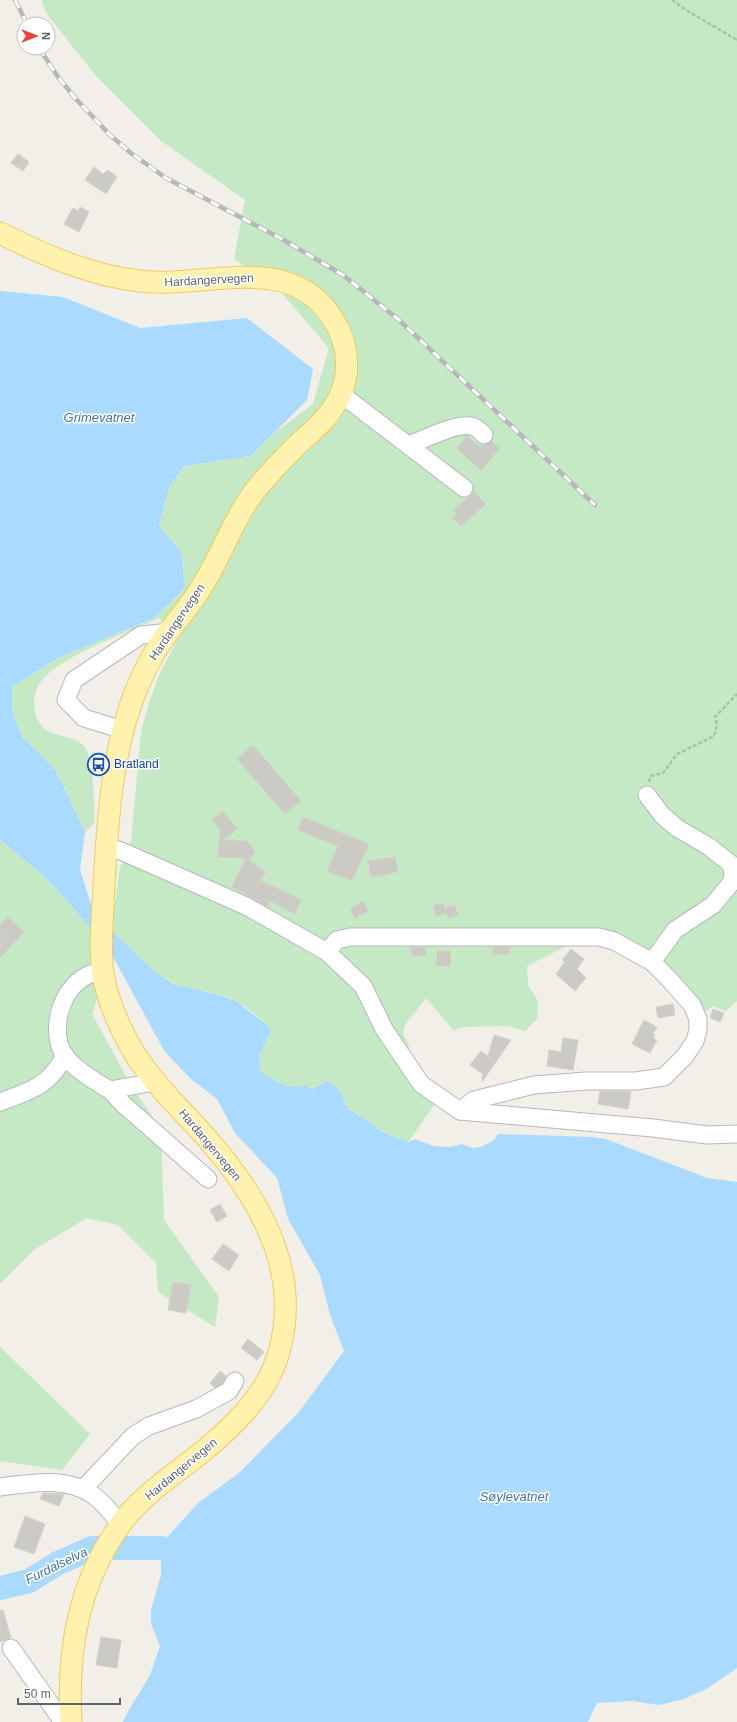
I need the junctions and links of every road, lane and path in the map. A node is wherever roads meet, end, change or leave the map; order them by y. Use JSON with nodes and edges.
{"nodes":[{"id":1,"x":672,"y":0,"type":"edge"},
{"id":2,"x":737,"y":40,"type":"edge"},
{"id":3,"x":0,"y":232,"type":"edge"},
{"id":4,"x":341,"y":394,"type":"junction"},
{"id":5,"x":484,"y":435,"type":"dead end"},
{"id":6,"x":409,"y":445,"type":"junction"},
{"id":7,"x":464,"y":488,"type":"dead end"},
{"id":8,"x":169,"y":632,"type":"junction"},
{"id":9,"x":737,"y":694,"type":"edge"},
{"id":10,"x":123,"y":730,"type":"junction"},
{"id":11,"x":647,"y":795,"type":"joint"},
{"id":12,"x":107,"y":847,"type":"junction"},
{"id":13,"x":327,"y":952,"type":"junction"},
{"id":14,"x":102,"y":962,"type":"junction"},
{"id":15,"x":652,"y":962,"type":"junction"},
{"id":16,"x":65,"y":1055,"type":"junction"},
{"id":17,"x":154,"y":1082,"type":"junction"},
{"id":18,"x":110,"y":1090,"type":"junction"},
{"id":19,"x":0,"y":1102,"type":"edge"},
{"id":20,"x":460,"y":1111,"type":"junction"},
{"id":21,"x":737,"y":1134,"type":"edge"},
{"id":22,"x":208,"y":1179,"type":"dead end"},
{"id":23,"x":236,"y":1381,"type":"dead end"},
{"id":24,"x":0,"y":1487,"type":"edge"},
{"id":25,"x":83,"y":1489,"type":"junction"},
{"id":26,"x":121,"y":1524,"type":"junction"},
{"id":27,"x":11,"y":1648,"type":"dead end"},
{"id":28,"x":64,"y":1722,"type":"edge"},
{"id":29,"x":71,"y":1722,"type":"edge"}],
"edges":[{"from":1,"to":2,"type":"path"},
{"from":3,"to":4,"type":"main road","name":"Hardangervegen"},
{"from":4,"to":6,"type":"street"},
{"from":4,"to":8,"type":"main road","name":"Hardangervegen"},
{"from":5,"to":6,"type":"street"},
{"from":6,"to":7,"type":"street"},
{"from":8,"to":10,"type":"main road","name":"Hardangervegen"},
{"from":8,"to":10,"type":"street"},
{"from":9,"to":11,"type":"path"},
{"from":10,"to":12,"type":"main road","name":"Hardangervegen"},
{"from":11,"to":15,"type":"street"},
{"from":12,"to":13,"type":"street"},
{"from":12,"to":14,"type":"main road","name":"Hardangervegen"},
{"from":13,"to":15,"type":"street"},
{"from":13,"to":20,"type":"street"},
{"from":14,"to":16,"type":"street"},
{"from":14,"to":17,"type":"main road","name":"Hardangervegen"},
{"from":15,"to":20,"type":"street"},
{"from":16,"to":18,"type":"street","name":"Hardangervegen"},
{"from":16,"to":19,"type":"street"},
{"from":17,"to":18,"type":"street"},
{"from":17,"to":26,"type":"main road","name":"Hardangervegen"},
{"from":18,"to":22,"type":"street","name":"Hardangervegen"},
{"from":20,"to":21,"type":"street"},
{"from":23,"to":25,"type":"street"},
{"from":24,"to":25,"type":"street"},
{"from":25,"to":26,"type":"street"},
{"from":26,"to":29,"type":"main road","name":"Hardangervegen"},
{"from":27,"to":28,"type":"street"}]}
